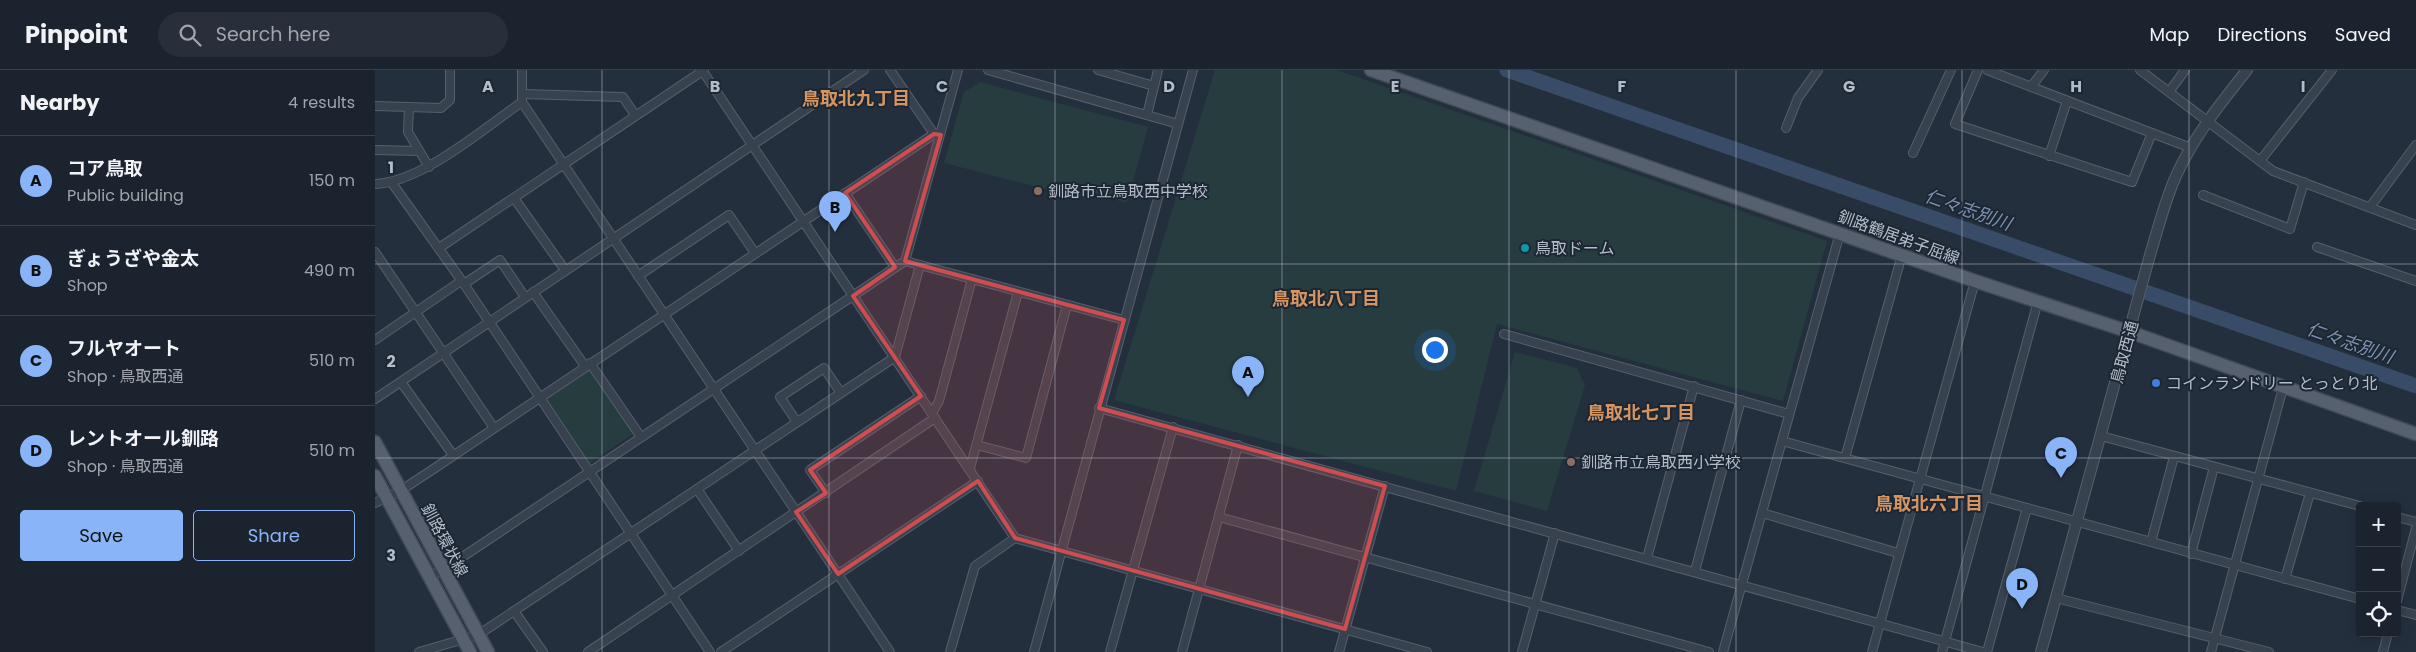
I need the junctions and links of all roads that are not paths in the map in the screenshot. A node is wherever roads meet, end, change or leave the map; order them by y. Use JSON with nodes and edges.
{"nodes":[{"id":1,"x":450,"y":70,"type":"edge"},
{"id":2,"x":522,"y":70,"type":"edge"},
{"id":3,"x":703,"y":70,"type":"edge"},
{"id":4,"x":864,"y":70,"type":"edge"},
{"id":5,"x":890,"y":70,"type":"edge"},
{"id":6,"x":958,"y":70,"type":"edge"},
{"id":7,"x":988,"y":70,"type":"edge"},
{"id":8,"x":1098,"y":70,"type":"edge"},
{"id":9,"x":1158,"y":70,"type":"edge"},
{"id":10,"x":1193,"y":70,"type":"edge"},
{"id":11,"x":1371,"y":70,"type":"edge"},
{"id":12,"x":1818,"y":70,"type":"edge"},
{"id":13,"x":1951,"y":70,"type":"edge"},
{"id":14,"x":1978,"y":70,"type":"edge"},
{"id":15,"x":1988,"y":70,"type":"edge"},
{"id":16,"x":2044,"y":70,"type":"edge"},
{"id":17,"x":2140,"y":70,"type":"edge"},
{"id":18,"x":2185,"y":70,"type":"edge"},
{"id":19,"x":2247,"y":70,"type":"edge"},
{"id":20,"x":2332,"y":70,"type":"edge"},
{"id":21,"x":1154,"y":86,"type":"junction"},
{"id":22,"x":2031,"y":87,"type":"junction"},
{"id":23,"x":2169,"y":92,"type":"junction"},
{"id":24,"x":522,"y":98,"type":"junction"},
{"id":25,"x":2067,"y":101,"type":"junction"},
{"id":26,"x":375,"y":106,"type":"edge"},
{"id":27,"x":409,"y":107,"type":"junction"},
{"id":28,"x":635,"y":114,"type":"junction"},
{"id":29,"x":1147,"y":115,"type":"junction"},
{"id":30,"x":2207,"y":121,"type":"junction"},
{"id":31,"x":1178,"y":124,"type":"junction"},
{"id":32,"x":1786,"y":128,"type":"dead end"},
{"id":33,"x":2152,"y":133,"type":"junction"},
{"id":34,"x":937,"y":134,"type":"junction"},
{"id":35,"x":753,"y":145,"type":"junction"},
{"id":36,"x":2416,"y":145,"type":"edge"},
{"id":37,"x":2191,"y":148,"type":"junction"},
{"id":38,"x":375,"y":150,"type":"edge"},
{"id":39,"x":419,"y":151,"type":"junction"},
{"id":40,"x":1913,"y":153,"type":"dead end"},
{"id":41,"x":2049,"y":156,"type":"junction"},
{"id":42,"x":2260,"y":161,"type":"junction"},
{"id":43,"x":563,"y":165,"type":"junction"},
{"id":44,"x":429,"y":167,"type":"junction"},
{"id":45,"x":2304,"y":182,"type":"junction"},
{"id":46,"x":392,"y":183,"type":"junction"},
{"id":47,"x":375,"y":184,"type":"edge"},
{"id":48,"x":845,"y":193,"type":"junction"},
{"id":49,"x":2203,"y":195,"type":"dead end"},
{"id":50,"x":514,"y":198,"type":"junction"},
{"id":51,"x":2370,"y":207,"type":"junction"},
{"id":52,"x":803,"y":221,"type":"junction"},
{"id":53,"x":2416,"y":225,"type":"edge"},
{"id":54,"x":1840,"y":233,"type":"junction"},
{"id":55,"x":612,"y":238,"type":"junction"},
{"id":56,"x":2317,"y":247,"type":"dead end"},
{"id":57,"x":439,"y":248,"type":"junction"},
{"id":58,"x":375,"y":252,"type":"edge"},
{"id":59,"x":755,"y":253,"type":"junction"},
{"id":60,"x":1902,"y":255,"type":"junction"},
{"id":61,"x":905,"y":261,"type":"junction"},
{"id":62,"x":919,"y":265,"type":"junction"},
{"id":63,"x":895,"y":267,"type":"junction"},
{"id":64,"x":565,"y":270,"type":"junction"},
{"id":65,"x":638,"y":276,"type":"junction"},
{"id":66,"x":972,"y":279,"type":"junction"},
{"id":67,"x":1975,"y":280,"type":"junction"},
{"id":68,"x":2416,"y":281,"type":"edge"},
{"id":69,"x":462,"y":282,"type":"junction"},
{"id":70,"x":533,"y":292,"type":"junction"},
{"id":71,"x":1018,"y":292,"type":"junction"},
{"id":72,"x":853,"y":296,"type":"junction"},
{"id":73,"x":525,"y":297,"type":"junction"},
{"id":74,"x":2038,"y":301,"type":"junction"},
{"id":75,"x":1067,"y":305,"type":"junction"},
{"id":76,"x":414,"y":313,"type":"junction"},
{"id":77,"x":664,"y":313,"type":"junction"},
{"id":78,"x":1124,"y":320,"type":"junction"},
{"id":79,"x":488,"y":322,"type":"junction"},
{"id":80,"x":2131,"y":328,"type":"junction"},
{"id":81,"x":1504,"y":334,"type":"dead end"},
{"id":82,"x":375,"y":340,"type":"edge"},
{"id":83,"x":443,"y":354,"type":"junction"},
{"id":84,"x":895,"y":357,"type":"junction"},
{"id":85,"x":588,"y":365,"type":"junction"},
{"id":86,"x":401,"y":382,"type":"junction"},
{"id":87,"x":1694,"y":386,"type":"junction"},
{"id":88,"x":2283,"y":388,"type":"junction"},
{"id":89,"x":714,"y":389,"type":"junction"},
{"id":90,"x":841,"y":393,"type":"junction"},
{"id":91,"x":921,"y":396,"type":"junction"},
{"id":92,"x":539,"y":397,"type":"junction"},
{"id":93,"x":375,"y":399,"type":"edge"},
{"id":94,"x":1741,"y":400,"type":"junction"},
{"id":95,"x":1099,"y":408,"type":"junction"},
{"id":96,"x":1789,"y":414,"type":"junction"},
{"id":97,"x":934,"y":416,"type":"junction"},
{"id":98,"x":797,"y":422,"type":"junction"},
{"id":99,"x":1173,"y":427,"type":"junction"},
{"id":100,"x":494,"y":428,"type":"junction"},
{"id":101,"x":2416,"y":434,"type":"edge"},
{"id":102,"x":2101,"y":436,"type":"junction"},
{"id":103,"x":641,"y":437,"type":"junction"},
{"id":104,"x":1782,"y":441,"type":"junction"},
{"id":105,"x":375,"y":442,"type":"edge"},
{"id":106,"x":977,"y":445,"type":"junction"},
{"id":107,"x":1238,"y":445,"type":"junction"},
{"id":108,"x":755,"y":450,"type":"junction"},
{"id":109,"x":453,"y":455,"type":"junction"},
{"id":110,"x":2174,"y":456,"type":"junction"},
{"id":111,"x":1845,"y":458,"type":"junction"},
{"id":112,"x":970,"y":468,"type":"junction"},
{"id":113,"x":2214,"y":468,"type":"junction"},
{"id":114,"x":588,"y":472,"type":"junction"},
{"id":115,"x":375,"y":476,"type":"edge"},
{"id":116,"x":1920,"y":479,"type":"junction"},
{"id":117,"x":2258,"y":479,"type":"junction"},
{"id":118,"x":978,"y":480,"type":"junction"},
{"id":119,"x":1385,"y":486,"type":"junction"},
{"id":120,"x":697,"y":489,"type":"junction"},
{"id":121,"x":400,"y":491,"type":"junction"},
{"id":122,"x":826,"y":493,"type":"junction"},
{"id":123,"x":2310,"y":493,"type":"junction"},
{"id":124,"x":1985,"y":497,"type":"junction"},
{"id":125,"x":381,"y":500,"type":"edge"},
{"id":126,"x":2356,"y":505,"type":"edge"},
{"id":127,"x":2027,"y":508,"type":"junction"},
{"id":128,"x":796,"y":512,"type":"junction"},
{"id":129,"x":1762,"y":513,"type":"junction"},
{"id":130,"x":1219,"y":517,"type":"junction"},
{"id":131,"x":2401,"y":517,"type":"edge"},
{"id":132,"x":2416,"y":522,"type":"edge"},
{"id":133,"x":2077,"y":523,"type":"junction"},
{"id":134,"x":2416,"y":528,"type":"edge"},
{"id":135,"x":1555,"y":533,"type":"junction"},
{"id":136,"x":631,"y":534,"type":"junction"},
{"id":137,"x":1015,"y":538,"type":"junction"},
{"id":138,"x":2151,"y":542,"type":"junction"},
{"id":139,"x":739,"y":551,"type":"junction"},
{"id":140,"x":1061,"y":551,"type":"junction"},
{"id":141,"x":1898,"y":553,"type":"junction"},
{"id":142,"x":2191,"y":554,"type":"junction"},
{"id":143,"x":1365,"y":558,"type":"junction"},
{"id":144,"x":1647,"y":558,"type":"junction"},
{"id":145,"x":2235,"y":565,"type":"junction"},
{"id":146,"x":443,"y":570,"type":"junction"},
{"id":147,"x":1133,"y":571,"type":"junction"},
{"id":148,"x":1695,"y":571,"type":"junction"},
{"id":149,"x":838,"y":574,"type":"junction"},
{"id":150,"x":429,"y":577,"type":"junction"},
{"id":151,"x":2285,"y":579,"type":"junction"},
{"id":152,"x":1742,"y":585,"type":"junction"},
{"id":153,"x":1198,"y":589,"type":"junction"},
{"id":154,"x":2399,"y":592,"type":"edge"},
{"id":155,"x":672,"y":595,"type":"junction"},
{"id":156,"x":2056,"y":598,"type":"junction"},
{"id":157,"x":2356,"y":599,"type":"edge"},
{"id":158,"x":1535,"y":605,"type":"junction"},
{"id":159,"x":515,"y":611,"type":"junction"},
{"id":160,"x":2401,"y":611,"type":"edge"},
{"id":161,"x":2416,"y":615,"type":"edge"},
{"id":162,"x":1880,"y":622,"type":"junction"},
{"id":163,"x":1345,"y":629,"type":"junction"},
{"id":164,"x":478,"y":635,"type":"junction"},
{"id":165,"x":2215,"y":637,"type":"junction"},
{"id":166,"x":2387,"y":637,"type":"edge"},
{"id":167,"x":463,"y":638,"type":"junction"},
{"id":168,"x":1945,"y":640,"type":"junction"},
{"id":169,"x":419,"y":652,"type":"edge"},
{"id":170,"x":470,"y":652,"type":"edge"},
{"id":171,"x":488,"y":652,"type":"edge"},
{"id":172,"x":543,"y":652,"type":"edge"},
{"id":173,"x":587,"y":652,"type":"edge"},
{"id":174,"x":710,"y":652,"type":"edge"},
{"id":175,"x":721,"y":652,"type":"edge"},
{"id":176,"x":890,"y":652,"type":"edge"},
{"id":177,"x":951,"y":652,"type":"edge"},
{"id":178,"x":1034,"y":652,"type":"edge"},
{"id":179,"x":1110,"y":652,"type":"edge"},
{"id":180,"x":1182,"y":652,"type":"edge"},
{"id":181,"x":1339,"y":652,"type":"edge"},
{"id":182,"x":1427,"y":652,"type":"edge"},
{"id":183,"x":1522,"y":652,"type":"edge"},
{"id":184,"x":1709,"y":652,"type":"edge"},
{"id":185,"x":1723,"y":652,"type":"edge"},
{"id":186,"x":1871,"y":652,"type":"edge"},
{"id":187,"x":1942,"y":652,"type":"edge"},
{"id":188,"x":1985,"y":652,"type":"edge"},
{"id":189,"x":2041,"y":652,"type":"edge"},
{"id":190,"x":2211,"y":652,"type":"edge"},
{"id":191,"x":2269,"y":652,"type":"edge"},
{"id":192,"x":2383,"y":652,"type":"edge"}],
"edges":[{"from":1,"to":27,"type":"street"},
{"from":2,"to":24,"type":"street"},
{"from":3,"to":28,"type":"street"},
{"from":3,"to":35,"type":"street"},
{"from":4,"to":35,"type":"street"},
{"from":5,"to":34,"type":"street"},
{"from":6,"to":34,"type":"street"},
{"from":7,"to":29,"type":"street"},
{"from":8,"to":21,"type":"street"},
{"from":9,"to":21,"type":"street"},
{"from":10,"to":31,"type":"street"},
{"from":11,"to":54,"type":"main road","name":"釧路鶴居弟子屈線"},
{"from":12,"to":32,"type":"street"},
{"from":13,"to":40,"type":"street"},
{"from":14,"to":41,"type":"street"},
{"from":15,"to":22,"type":"street"},
{"from":16,"to":22,"type":"street"},
{"from":17,"to":23,"type":"street"},
{"from":18,"to":23,"type":"street"},
{"from":19,"to":30,"type":"street","name":"鳥取西通"},
{"from":20,"to":42,"type":"street"},
{"from":21,"to":29,"type":"street"},
{"from":22,"to":25,"type":"street"},
{"from":23,"to":30,"type":"street"},
{"from":24,"to":28,"type":"street"},
{"from":24,"to":43,"type":"street"},
{"from":24,"to":44,"type":"street"},
{"from":25,"to":33,"type":"street"},
{"from":25,"to":41,"type":"street"},
{"from":26,"to":27,"type":"street"},
{"from":27,"to":39,"type":"street"},
{"from":28,"to":43,"type":"street"},
{"from":29,"to":31,"type":"street"},
{"from":30,"to":37,"type":"street","name":"鳥取西通"},
{"from":30,"to":42,"type":"street"},
{"from":31,"to":78,"type":"street"},
{"from":33,"to":37,"type":"street"},
{"from":33,"to":41,"type":"street"},
{"from":34,"to":48,"type":"street"},
{"from":34,"to":61,"type":"street"},
{"from":35,"to":52,"type":"street"},
{"from":35,"to":55,"type":"street"},
{"from":36,"to":51,"type":"street"},
{"from":37,"to":80,"type":"street","name":"鳥取西通"},
{"from":38,"to":39,"type":"street"},
{"from":39,"to":44,"type":"street"},
{"from":42,"to":45,"type":"street"},
{"from":43,"to":50,"type":"street"},
{"from":43,"to":55,"type":"street"},
{"from":44,"to":46,"type":"street"},
{"from":45,"to":49,"type":"street"},
{"from":45,"to":51,"type":"street"},
{"from":46,"to":47,"type":"street"},
{"from":46,"to":57,"type":"street"},
{"from":48,"to":52,"type":"street"},
{"from":48,"to":63,"type":"street"},
{"from":50,"to":57,"type":"street"},
{"from":50,"to":64,"type":"street"},
{"from":51,"to":53,"type":"street"},
{"from":52,"to":59,"type":"street"},
{"from":52,"to":72,"type":"street"},
{"from":54,"to":60,"type":"main road","name":"釧路鶴居弟子屈線"},
{"from":54,"to":96,"type":"street"},
{"from":55,"to":64,"type":"street"},
{"from":55,"to":65,"type":"street"},
{"from":56,"to":68,"type":"street"},
{"from":57,"to":69,"type":"street"},
{"from":58,"to":76,"type":"street"},
{"from":59,"to":65,"type":"street"},
{"from":59,"to":77,"type":"street"},
{"from":60,"to":67,"type":"main road","name":"釧路鶴居弟子屈線"},
{"from":60,"to":111,"type":"street"},
{"from":61,"to":62,"type":"street"},
{"from":61,"to":63,"type":"street"},
{"from":62,"to":66,"type":"street"},
{"from":62,"to":84,"type":"street"},
{"from":63,"to":72,"type":"street"},
{"from":64,"to":70,"type":"street"},
{"from":65,"to":77,"type":"street"},
{"from":66,"to":71,"type":"street"},
{"from":66,"to":97,"type":"street"},
{"from":67,"to":74,"type":"main road","name":"釧路鶴居弟子屈線"},
{"from":67,"to":116,"type":"street"},
{"from":69,"to":73,"type":"street"},
{"from":69,"to":76,"type":"street"},
{"from":69,"to":79,"type":"street"},
{"from":70,"to":73,"type":"street"},
{"from":70,"to":85,"type":"street"},
{"from":71,"to":75,"type":"street"},
{"from":71,"to":106,"type":"street"},
{"from":72,"to":84,"type":"street"},
{"from":72,"to":89,"type":"street"},
{"from":73,"to":79,"type":"street"},
{"from":74,"to":80,"type":"main road","name":"釧路鶴居弟子屈線"},
{"from":74,"to":124,"type":"street"},
{"from":75,"to":78,"type":"street"},
{"from":75,"to":106,"type":"street"},
{"from":76,"to":82,"type":"street"},
{"from":76,"to":83,"type":"street"},
{"from":77,"to":85,"type":"street"},
{"from":77,"to":89,"type":"street"},
{"from":78,"to":95,"type":"street"},
{"from":79,"to":83,"type":"street"},
{"from":79,"to":92,"type":"street"},
{"from":80,"to":88,"type":"main road","name":"釧路鶴居弟子屈線"},
{"from":80,"to":102,"type":"street","name":"鳥取西通"},
{"from":81,"to":87,"type":"street"},
{"from":83,"to":86,"type":"street"},
{"from":83,"to":100,"type":"street"},
{"from":84,"to":90,"type":"street"},
{"from":84,"to":91,"type":"street"},
{"from":85,"to":92,"type":"street"},
{"from":85,"to":103,"type":"street"},
{"from":86,"to":93,"type":"street"},
{"from":86,"to":109,"type":"street"},
{"from":87,"to":94,"type":"street"},
{"from":87,"to":144,"type":"street"},
{"from":88,"to":101,"type":"main road","name":"釧路鶴居弟子屈線"},
{"from":88,"to":117,"type":"street"},
{"from":89,"to":103,"type":"street"},
{"from":89,"to":108,"type":"street"},
{"from":90,"to":98,"type":"street"},
{"from":90,"to":98,"type":"street"},
{"from":91,"to":97,"type":"street"},
{"from":91,"to":122,"type":"street"},
{"from":92,"to":100,"type":"street"},
{"from":92,"to":114,"type":"street"},
{"from":94,"to":96,"type":"street"},
{"from":94,"to":148,"type":"street"},
{"from":95,"to":99,"type":"street"},
{"from":95,"to":140,"type":"street"},
{"from":96,"to":104,"type":"street"},
{"from":97,"to":112,"type":"street"},
{"from":97,"to":122,"type":"street"},
{"from":98,"to":108,"type":"street"},
{"from":99,"to":107,"type":"street"},
{"from":99,"to":147,"type":"street"},
{"from":100,"to":109,"type":"street"},
{"from":102,"to":110,"type":"street"},
{"from":102,"to":133,"type":"street","name":"鳥取西通"},
{"from":103,"to":114,"type":"street"},
{"from":104,"to":111,"type":"street"},
{"from":104,"to":129,"type":"street"},
{"from":105,"to":121,"type":"main road","name":"釧路環状線"},
{"from":106,"to":112,"type":"street"},
{"from":107,"to":119,"type":"street"},
{"from":107,"to":130,"type":"street"},
{"from":108,"to":120,"type":"street"},
{"from":108,"to":128,"type":"street"},
{"from":109,"to":121,"type":"street"},
{"from":110,"to":113,"type":"street"},
{"from":110,"to":138,"type":"street"},
{"from":111,"to":116,"type":"street"},
{"from":112,"to":118,"type":"street"},
{"from":113,"to":117,"type":"street"},
{"from":113,"to":142,"type":"street"},
{"from":114,"to":136,"type":"street"},
{"from":114,"to":146,"type":"street"},
{"from":115,"to":125,"type":"main road","name":"釧路環状線"},
{"from":116,"to":124,"type":"street"},
{"from":116,"to":141,"type":"street"},
{"from":117,"to":123,"type":"street"},
{"from":117,"to":145,"type":"street"},
{"from":118,"to":137,"type":"street"},
{"from":118,"to":149,"type":"street"},
{"from":119,"to":135,"type":"street"},
{"from":119,"to":143,"type":"street"},
{"from":120,"to":136,"type":"street"},
{"from":120,"to":139,"type":"street"},
{"from":121,"to":125,"type":"street"},
{"from":121,"to":146,"type":"main road","name":"釧路環状線"},
{"from":122,"to":128,"type":"street"},
{"from":123,"to":126,"type":"street"},
{"from":123,"to":151,"type":"street"},
{"from":124,"to":127,"type":"street"},
{"from":124,"to":168,"type":"street"},
{"from":125,"to":150,"type":"main road","name":"釧路環状線"},
{"from":127,"to":133,"type":"street"},
{"from":127,"to":188,"type":"street"},
{"from":128,"to":139,"type":"street"},
{"from":128,"to":149,"type":"street"},
{"from":129,"to":141,"type":"street"},
{"from":129,"to":152,"type":"street"},
{"from":130,"to":143,"type":"street"},
{"from":130,"to":153,"type":"street"},
{"from":131,"to":132,"type":"street"},
{"from":133,"to":138,"type":"street"},
{"from":133,"to":156,"type":"street","name":"鳥取西通"},
{"from":134,"to":154,"type":"street"},
{"from":135,"to":144,"type":"street"},
{"from":135,"to":158,"type":"street"},
{"from":136,"to":155,"type":"street"},
{"from":136,"to":159,"type":"street"},
{"from":137,"to":140,"type":"street"},
{"from":137,"to":177,"type":"street"},
{"from":138,"to":142,"type":"street"},
{"from":139,"to":155,"type":"street"},
{"from":140,"to":147,"type":"street"},
{"from":140,"to":178,"type":"street"},
{"from":141,"to":162,"type":"street"},
{"from":142,"to":145,"type":"street"},
{"from":143,"to":158,"type":"street"},
{"from":143,"to":163,"type":"street"},
{"from":144,"to":148,"type":"street"},
{"from":145,"to":151,"type":"street"},
{"from":145,"to":165,"type":"street"},
{"from":146,"to":150,"type":"street"},
{"from":146,"to":164,"type":"main road","name":"釧路環状線"},
{"from":147,"to":153,"type":"street"},
{"from":147,"to":179,"type":"street"},
{"from":148,"to":152,"type":"street"},
{"from":149,"to":175,"type":"street"},
{"from":149,"to":176,"type":"street"},
{"from":150,"to":167,"type":"main road","name":"釧路環状線"},
{"from":151,"to":157,"type":"street"},
{"from":152,"to":162,"type":"street"},
{"from":152,"to":185,"type":"street"},
{"from":153,"to":163,"type":"street"},
{"from":153,"to":180,"type":"street"},
{"from":155,"to":173,"type":"street"},
{"from":155,"to":174,"type":"street"},
{"from":156,"to":165,"type":"street"},
{"from":156,"to":189,"type":"street","name":"鳥取西通"},
{"from":158,"to":183,"type":"street"},
{"from":158,"to":184,"type":"street"},
{"from":159,"to":164,"type":"street"},
{"from":159,"to":172,"type":"street"},
{"from":160,"to":161,"type":"street"},
{"from":162,"to":168,"type":"street"},
{"from":162,"to":186,"type":"street"},
{"from":163,"to":181,"type":"street"},
{"from":163,"to":182,"type":"street"},
{"from":164,"to":167,"type":"street"},
{"from":164,"to":171,"type":"main road","name":"釧路環状線"},
{"from":165,"to":190,"type":"street"},
{"from":165,"to":191,"type":"street"},
{"from":166,"to":192,"type":"street"},
{"from":167,"to":169,"type":"street"},
{"from":167,"to":170,"type":"main road","name":"釧路環状線"},
{"from":168,"to":187,"type":"street"},
{"from":168,"to":188,"type":"street"}]}
